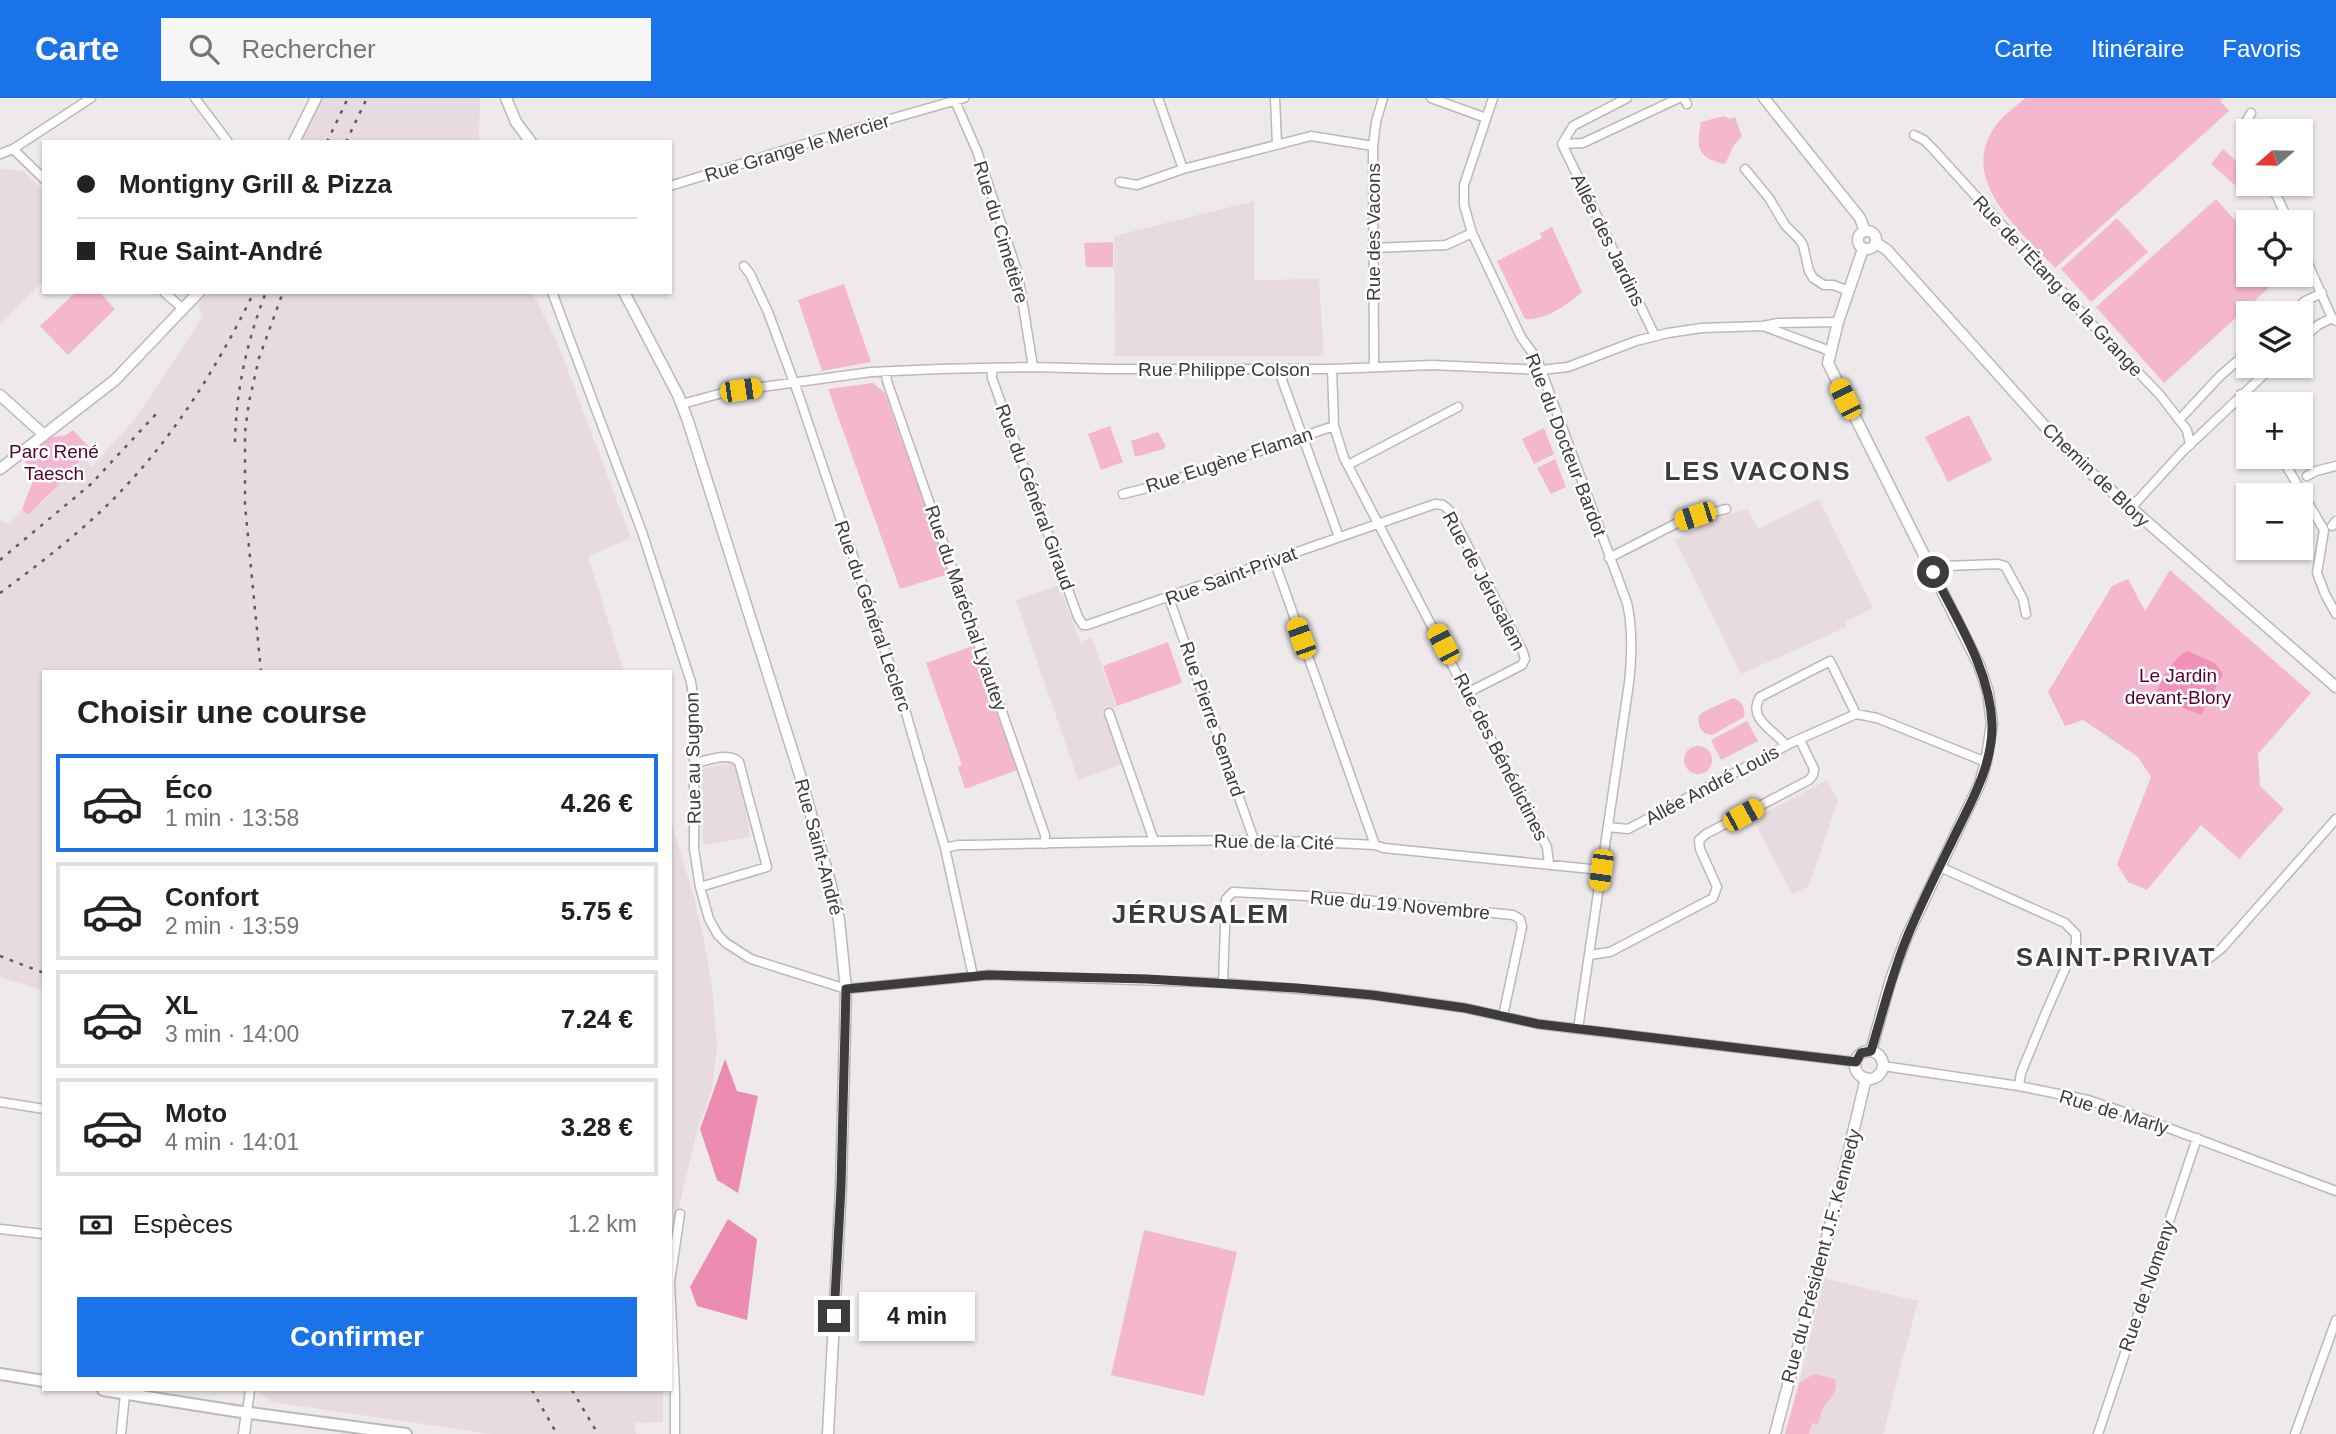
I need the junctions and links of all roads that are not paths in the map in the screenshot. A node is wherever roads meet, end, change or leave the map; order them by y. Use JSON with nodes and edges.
{"nodes":[{"id":1,"x":92,"y":98,"type":"edge"},
{"id":2,"x":195,"y":98,"type":"edge"},
{"id":3,"x":316,"y":98,"type":"edge"},
{"id":4,"x":506,"y":98,"type":"edge"},
{"id":5,"x":1158,"y":98,"type":"edge"},
{"id":6,"x":1275,"y":98,"type":"edge"},
{"id":7,"x":1383,"y":98,"type":"edge"},
{"id":8,"x":1431,"y":98,"type":"edge"},
{"id":9,"x":1493,"y":98,"type":"edge"},
{"id":10,"x":1627,"y":98,"type":"edge"},
{"id":11,"x":1764,"y":98,"type":"edge"},
{"id":12,"x":959,"y":99,"type":"edge"},
{"id":13,"x":1683,"y":100,"type":"edge"},
{"id":14,"x":2250,"y":113,"type":"dead end"},
{"id":15,"x":1486,"y":118,"type":"junction"},
{"id":16,"x":2247,"y":119,"type":"edge"},
{"id":17,"x":1914,"y":135,"type":"dead end"},
{"id":18,"x":226,"y":140,"type":"edge"},
{"id":19,"x":295,"y":140,"type":"edge"},
{"id":20,"x":530,"y":140,"type":"edge"},
{"id":21,"x":1562,"y":144,"type":"junction"},
{"id":22,"x":1277,"y":145,"type":"junction"},
{"id":23,"x":1373,"y":146,"type":"junction"},
{"id":24,"x":13,"y":149,"type":"junction"},
{"id":25,"x":0,"y":154,"type":"edge"},
{"id":26,"x":1184,"y":169,"type":"junction"},
{"id":27,"x":1745,"y":169,"type":"dead end"},
{"id":28,"x":42,"y":177,"type":"edge"},
{"id":29,"x":1120,"y":182,"type":"dead end"},
{"id":30,"x":672,"y":185,"type":"edge"},
{"id":31,"x":1865,"y":231,"type":"junction"},
{"id":32,"x":1472,"y":233,"type":"junction"},
{"id":33,"x":1876,"y":243,"type":"junction"},
{"id":34,"x":1373,"y":248,"type":"junction"},
{"id":35,"x":1863,"y":249,"type":"junction"},
{"id":36,"x":744,"y":266,"type":"dead end"},
{"id":37,"x":2313,"y":274,"type":"edge"},
{"id":38,"x":1849,"y":291,"type":"junction"},
{"id":39,"x":2322,"y":293,"type":"junction"},
{"id":40,"x":166,"y":294,"type":"edge"},
{"id":41,"x":197,"y":294,"type":"edge"},
{"id":42,"x":553,"y":294,"type":"edge"},
{"id":43,"x":625,"y":294,"type":"edge"},
{"id":44,"x":2307,"y":301,"type":"edge"},
{"id":45,"x":183,"y":309,"type":"junction"},
{"id":46,"x":2334,"y":320,"type":"edge"},
{"id":47,"x":1838,"y":322,"type":"junction"},
{"id":48,"x":1763,"y":326,"type":"junction"},
{"id":49,"x":2313,"y":330,"type":"edge"},
{"id":50,"x":1655,"y":335,"type":"junction"},
{"id":51,"x":1830,"y":351,"type":"junction"},
{"id":52,"x":2236,"y":362,"type":"edge"},
{"id":53,"x":1033,"y":367,"type":"junction"},
{"id":54,"x":1374,"y":367,"type":"junction"},
{"id":55,"x":992,"y":368,"type":"junction"},
{"id":56,"x":1281,"y":369,"type":"junction"},
{"id":57,"x":1332,"y":369,"type":"junction"},
{"id":58,"x":1541,"y":370,"type":"junction"},
{"id":59,"x":886,"y":372,"type":"junction"},
{"id":60,"x":2259,"y":378,"type":"edge"},
{"id":61,"x":793,"y":383,"type":"junction"},
{"id":62,"x":2243,"y":392,"type":"edge"},
{"id":63,"x":0,"y":394,"type":"edge"},
{"id":64,"x":2236,"y":399,"type":"edge"},
{"id":65,"x":682,"y":404,"type":"junction"},
{"id":66,"x":1458,"y":407,"type":"dead end"},
{"id":67,"x":2179,"y":420,"type":"junction"},
{"id":68,"x":1334,"y":426,"type":"junction"},
{"id":69,"x":43,"y":435,"type":"junction"},
{"id":70,"x":1302,"y":435,"type":"junction"},
{"id":71,"x":2190,"y":444,"type":"junction"},
{"id":72,"x":1348,"y":465,"type":"junction"},
{"id":73,"x":2336,"y":466,"type":"edge"},
{"id":74,"x":0,"y":469,"type":"edge"},
{"id":75,"x":2287,"y":469,"type":"edge"},
{"id":76,"x":2307,"y":476,"type":"dead end"},
{"id":77,"x":1123,"y":494,"type":"dead end"},
{"id":78,"x":1726,"y":509,"type":"dead end"},
{"id":79,"x":2130,"y":509,"type":"junction"},
{"id":80,"x":1378,"y":523,"type":"junction"},
{"id":81,"x":1339,"y":537,"type":"junction"},
{"id":82,"x":1609,"y":558,"type":"junction"},
{"id":83,"x":1274,"y":560,"type":"junction"},
{"id":84,"x":1933,"y":572,"type":"junction"},
{"id":85,"x":1168,"y":598,"type":"junction"},
{"id":86,"x":2026,"y":614,"type":"dead end"},
{"id":87,"x":2336,"y":614,"type":"edge"},
{"id":88,"x":1083,"y":625,"type":"joint"},
{"id":89,"x":2336,"y":687,"type":"edge"},
{"id":90,"x":1469,"y":692,"type":"junction"},
{"id":91,"x":1109,"y":713,"type":"dead end"},
{"id":92,"x":1856,"y":714,"type":"junction"},
{"id":93,"x":1800,"y":740,"type":"junction"},
{"id":94,"x":1786,"y":746,"type":"junction"},
{"id":95,"x":1986,"y":762,"type":"junction"},
{"id":96,"x":694,"y":763,"type":"junction"},
{"id":97,"x":2336,"y":819,"type":"edge"},
{"id":98,"x":1608,"y":827,"type":"junction"},
{"id":99,"x":1254,"y":840,"type":"junction"},
{"id":100,"x":1154,"y":841,"type":"junction"},
{"id":101,"x":1045,"y":844,"type":"junction"},
{"id":102,"x":1375,"y":845,"type":"junction"},
{"id":103,"x":945,"y":848,"type":"junction"},
{"id":104,"x":1549,"y":864,"type":"junction"},
{"id":105,"x":1940,"y":867,"type":"junction"},
{"id":106,"x":1601,"y":870,"type":"junction"},
{"id":107,"x":699,"y":887,"type":"junction"},
{"id":108,"x":1589,"y":955,"type":"junction"},
{"id":109,"x":2207,"y":960,"type":"dead end"},
{"id":110,"x":973,"y":976,"type":"junction"},
{"id":111,"x":1223,"y":983,"type":"junction"},
{"id":112,"x":846,"y":989,"type":"junction"},
{"id":113,"x":1503,"y":1016,"type":"junction"},
{"id":114,"x":1578,"y":1029,"type":"junction"},
{"id":115,"x":1871,"y":1051,"type":"junction"},
{"id":116,"x":1856,"y":1062,"type":"junction"},
{"id":117,"x":1883,"y":1066,"type":"junction"},
{"id":118,"x":1866,"y":1078,"type":"junction"},
{"id":119,"x":2019,"y":1086,"type":"junction"},
{"id":120,"x":0,"y":1102,"type":"edge"},
{"id":121,"x":42,"y":1109,"type":"edge"},
{"id":122,"x":2197,"y":1138,"type":"junction"},
{"id":123,"x":2336,"y":1191,"type":"edge"},
{"id":124,"x":680,"y":1214,"type":"dead end"},
{"id":125,"x":0,"y":1229,"type":"edge"},
{"id":126,"x":42,"y":1234,"type":"edge"},
{"id":127,"x":672,"y":1268,"type":"edge"},
{"id":128,"x":672,"y":1319,"type":"edge"},
{"id":129,"x":2336,"y":1320,"type":"edge"},
{"id":130,"x":0,"y":1374,"type":"edge"},
{"id":131,"x":42,"y":1381,"type":"edge"},
{"id":132,"x":112,"y":1391,"type":"edge"},
{"id":133,"x":250,"y":1391,"type":"edge"},
{"id":134,"x":125,"y":1394,"type":"junction"},
{"id":135,"x":247,"y":1412,"type":"junction"},
{"id":136,"x":121,"y":1434,"type":"edge"},
{"id":137,"x":244,"y":1434,"type":"edge"},
{"id":138,"x":406,"y":1434,"type":"edge"},
{"id":139,"x":675,"y":1434,"type":"edge"},
{"id":140,"x":828,"y":1434,"type":"edge"},
{"id":141,"x":1775,"y":1434,"type":"edge"},
{"id":142,"x":2098,"y":1434,"type":"edge"},
{"id":143,"x":2295,"y":1434,"type":"edge"}],
"edges":[{"from":1,"to":24,"type":"street"},
{"from":2,"to":18,"type":"street"},
{"from":3,"to":19,"type":"street"},
{"from":4,"to":20,"type":"street"},
{"from":5,"to":26,"type":"street"},
{"from":6,"to":22,"type":"street"},
{"from":7,"to":23,"type":"street","name":"Rue des Vacons"},
{"from":8,"to":15,"type":"street"},
{"from":9,"to":15,"type":"street","name":"Rue du Docteur Bardot"},
{"from":10,"to":21,"type":"street"},
{"from":11,"to":31,"type":"street"},
{"from":12,"to":30,"type":"street","name":"Rue Grange le Mercier"},
{"from":12,"to":53,"type":"street","name":"Rue du Cimetière"},
{"from":13,"to":21,"type":"street","name":"Allée des Jardins"},
{"from":14,"to":16,"type":"street"},
{"from":15,"to":32,"type":"street","name":"Rue du Docteur Bardot"},
{"from":17,"to":67,"type":"street","name":"Rue de l'Étang de la Grange"},
{"from":21,"to":50,"type":"street","name":"Allée des Jardins"},
{"from":22,"to":23,"type":"street"},
{"from":22,"to":26,"type":"street"},
{"from":23,"to":34,"type":"street","name":"Rue des Vacons"},
{"from":24,"to":25,"type":"street"},
{"from":24,"to":28,"type":"street"},
{"from":26,"to":29,"type":"street"},
{"from":27,"to":38,"type":"street"},
{"from":31,"to":33,"type":"street"},
{"from":31,"to":35,"type":"street"},
{"from":32,"to":34,"type":"street"},
{"from":32,"to":58,"type":"street","name":"Rue du Docteur Bardot"},
{"from":33,"to":35,"type":"street"},
{"from":33,"to":79,"type":"street","name":"Chemin de Blory"},
{"from":34,"to":54,"type":"street","name":"Rue des Vacons"},
{"from":35,"to":38,"type":"street"},
{"from":36,"to":61,"type":"street","name":"Rue du Général Leclerc"},
{"from":37,"to":39,"type":"street"},
{"from":38,"to":47,"type":"street"},
{"from":39,"to":44,"type":"street"},
{"from":39,"to":46,"type":"street"},
{"from":40,"to":45,"type":"street"},
{"from":41,"to":45,"type":"street"},
{"from":42,"to":96,"type":"street","name":"Rue au Sugnon"},
{"from":43,"to":65,"type":"street","name":"Rue Saint-André"},
{"from":45,"to":69,"type":"street"},
{"from":46,"to":49,"type":"street"},
{"from":47,"to":48,"type":"street","name":"Rue Philippe Colson"},
{"from":47,"to":51,"type":"street"},
{"from":48,"to":50,"type":"street","name":"Rue Philippe Colson"},
{"from":48,"to":51,"type":"street","name":"Rue Philippe Colson"},
{"from":50,"to":58,"type":"street","name":"Rue Philippe Colson"},
{"from":51,"to":84,"type":"street"},
{"from":52,"to":67,"type":"street"},
{"from":53,"to":55,"type":"street","name":"Rue Philippe Colson"},
{"from":53,"to":56,"type":"street","name":"Rue Philippe Colson"},
{"from":54,"to":57,"type":"street","name":"Rue Philippe Colson"},
{"from":54,"to":58,"type":"street","name":"Rue Philippe Colson"},
{"from":55,"to":59,"type":"street","name":"Rue Philippe Colson"},
{"from":55,"to":88,"type":"street","name":"Rue du Général Giraud"},
{"from":56,"to":57,"type":"street","name":"Rue Philippe Colson"},
{"from":56,"to":70,"type":"street"},
{"from":57,"to":68,"type":"street","name":"Rue des Bénédictines"},
{"from":58,"to":82,"type":"street","name":"Rue du Docteur Bardot"},
{"from":59,"to":61,"type":"street","name":"Rue Philippe Colson"},
{"from":59,"to":101,"type":"street","name":"Rue du Maréchal Lyautey"},
{"from":60,"to":62,"type":"street"},
{"from":61,"to":65,"type":"street","name":"Rue Philippe Colson"},
{"from":61,"to":103,"type":"street","name":"Rue du Général Leclerc"},
{"from":63,"to":69,"type":"street"},
{"from":64,"to":71,"type":"street"},
{"from":65,"to":112,"type":"street","name":"Rue Saint-André"},
{"from":66,"to":72,"type":"street"},
{"from":67,"to":71,"type":"street","name":"Rue de l'Étang de la Grange"},
{"from":68,"to":70,"type":"street","name":"Rue Eugène Flaman"},
{"from":68,"to":72,"type":"street","name":"Rue des Bénédictines"},
{"from":69,"to":74,"type":"street"},
{"from":70,"to":77,"type":"street","name":"Rue Eugène Flaman"},
{"from":70,"to":81,"type":"street"},
{"from":71,"to":79,"type":"street"},
{"from":72,"to":80,"type":"street","name":"Rue des Bénédictines"},
{"from":73,"to":76,"type":"street"},
{"from":75,"to":87,"type":"street"},
{"from":78,"to":82,"type":"street","name":"Rue du Docteur Bardot"},
{"from":79,"to":89,"type":"street","name":"Chemin de Blory"},
{"from":80,"to":81,"type":"street","name":"Rue Saint-Privat"},
{"from":80,"to":90,"type":"street","name":"Rue des Bénédictines"},
{"from":80,"to":90,"type":"street","name":"Rue de Jérusalem"},
{"from":81,"to":83,"type":"street","name":"Rue Saint-Privat"},
{"from":82,"to":98,"type":"street","name":"Rue du Docteur Bardot"},
{"from":83,"to":85,"type":"street","name":"Rue Saint-Privat"},
{"from":83,"to":102,"type":"street"},
{"from":84,"to":86,"type":"street"},
{"from":84,"to":95,"type":"street"},
{"from":85,"to":88,"type":"street","name":"Rue Saint-Privat"},
{"from":85,"to":99,"type":"street","name":"Rue Pierre Semard"},
{"from":90,"to":104,"type":"street","name":"Rue des Bénédictines"},
{"from":91,"to":100,"type":"street"},
{"from":92,"to":93,"type":"street"},
{"from":92,"to":94,"type":"street","name":"Allée André Louis"},
{"from":92,"to":95,"type":"street"},
{"from":93,"to":94,"type":"street"},
{"from":93,"to":108,"type":"street"},
{"from":94,"to":98,"type":"street","name":"Allée André Louis"},
{"from":95,"to":105,"type":"street"},
{"from":96,"to":107,"type":"street","name":"Rue au Sugnon"},
{"from":96,"to":107,"type":"street"},
{"from":97,"to":109,"type":"street"},
{"from":98,"to":106,"type":"street","name":"Rue du Docteur Bardot"},
{"from":99,"to":100,"type":"street","name":"Rue de la Cité"},
{"from":99,"to":102,"type":"street","name":"Rue de la Cité"},
{"from":100,"to":101,"type":"street","name":"Rue de la Cité"},
{"from":101,"to":103,"type":"street","name":"Rue de la Cité"},
{"from":102,"to":104,"type":"street","name":"Rue de la Cité"},
{"from":103,"to":110,"type":"street","name":"Rue du Général Leclerc"},
{"from":104,"to":106,"type":"street","name":"Rue de la Cité"},
{"from":105,"to":115,"type":"street"},
{"from":105,"to":119,"type":"street"},
{"from":106,"to":108,"type":"street","name":"Rue du Docteur Bardot"},
{"from":107,"to":112,"type":"street","name":"Rue au Sugnon"},
{"from":108,"to":114,"type":"street","name":"Rue du Docteur Bardot"},
{"from":110,"to":111,"type":"street"},
{"from":110,"to":112,"type":"street"},
{"from":111,"to":113,"type":"street"},
{"from":111,"to":113,"type":"street","name":"Rue du 19 Novembre"},
{"from":112,"to":140,"type":"street","name":"Rue Saint-André"},
{"from":113,"to":114,"type":"street"},
{"from":114,"to":116,"type":"street"},
{"from":115,"to":116,"type":"street"},
{"from":115,"to":117,"type":"street"},
{"from":116,"to":118,"type":"street"},
{"from":117,"to":118,"type":"street"},
{"from":117,"to":119,"type":"street","name":"Rue de Marly"},
{"from":118,"to":141,"type":"street","name":"Rue du Président J.F. Kennedy"},
{"from":119,"to":122,"type":"street","name":"Rue de Marly"},
{"from":120,"to":121,"type":"street"},
{"from":122,"to":123,"type":"street","name":"Rue de Marly"},
{"from":122,"to":142,"type":"street","name":"Rue de Nomeny"},
{"from":124,"to":127,"type":"street"},
{"from":125,"to":126,"type":"street"},
{"from":128,"to":139,"type":"street"},
{"from":129,"to":143,"type":"street"},
{"from":130,"to":131,"type":"main road"},
{"from":132,"to":134,"type":"main road"},
{"from":133,"to":135,"type":"street"},
{"from":134,"to":135,"type":"main road"},
{"from":134,"to":136,"type":"street"},
{"from":135,"to":137,"type":"street"},
{"from":135,"to":138,"type":"main road"}]}
